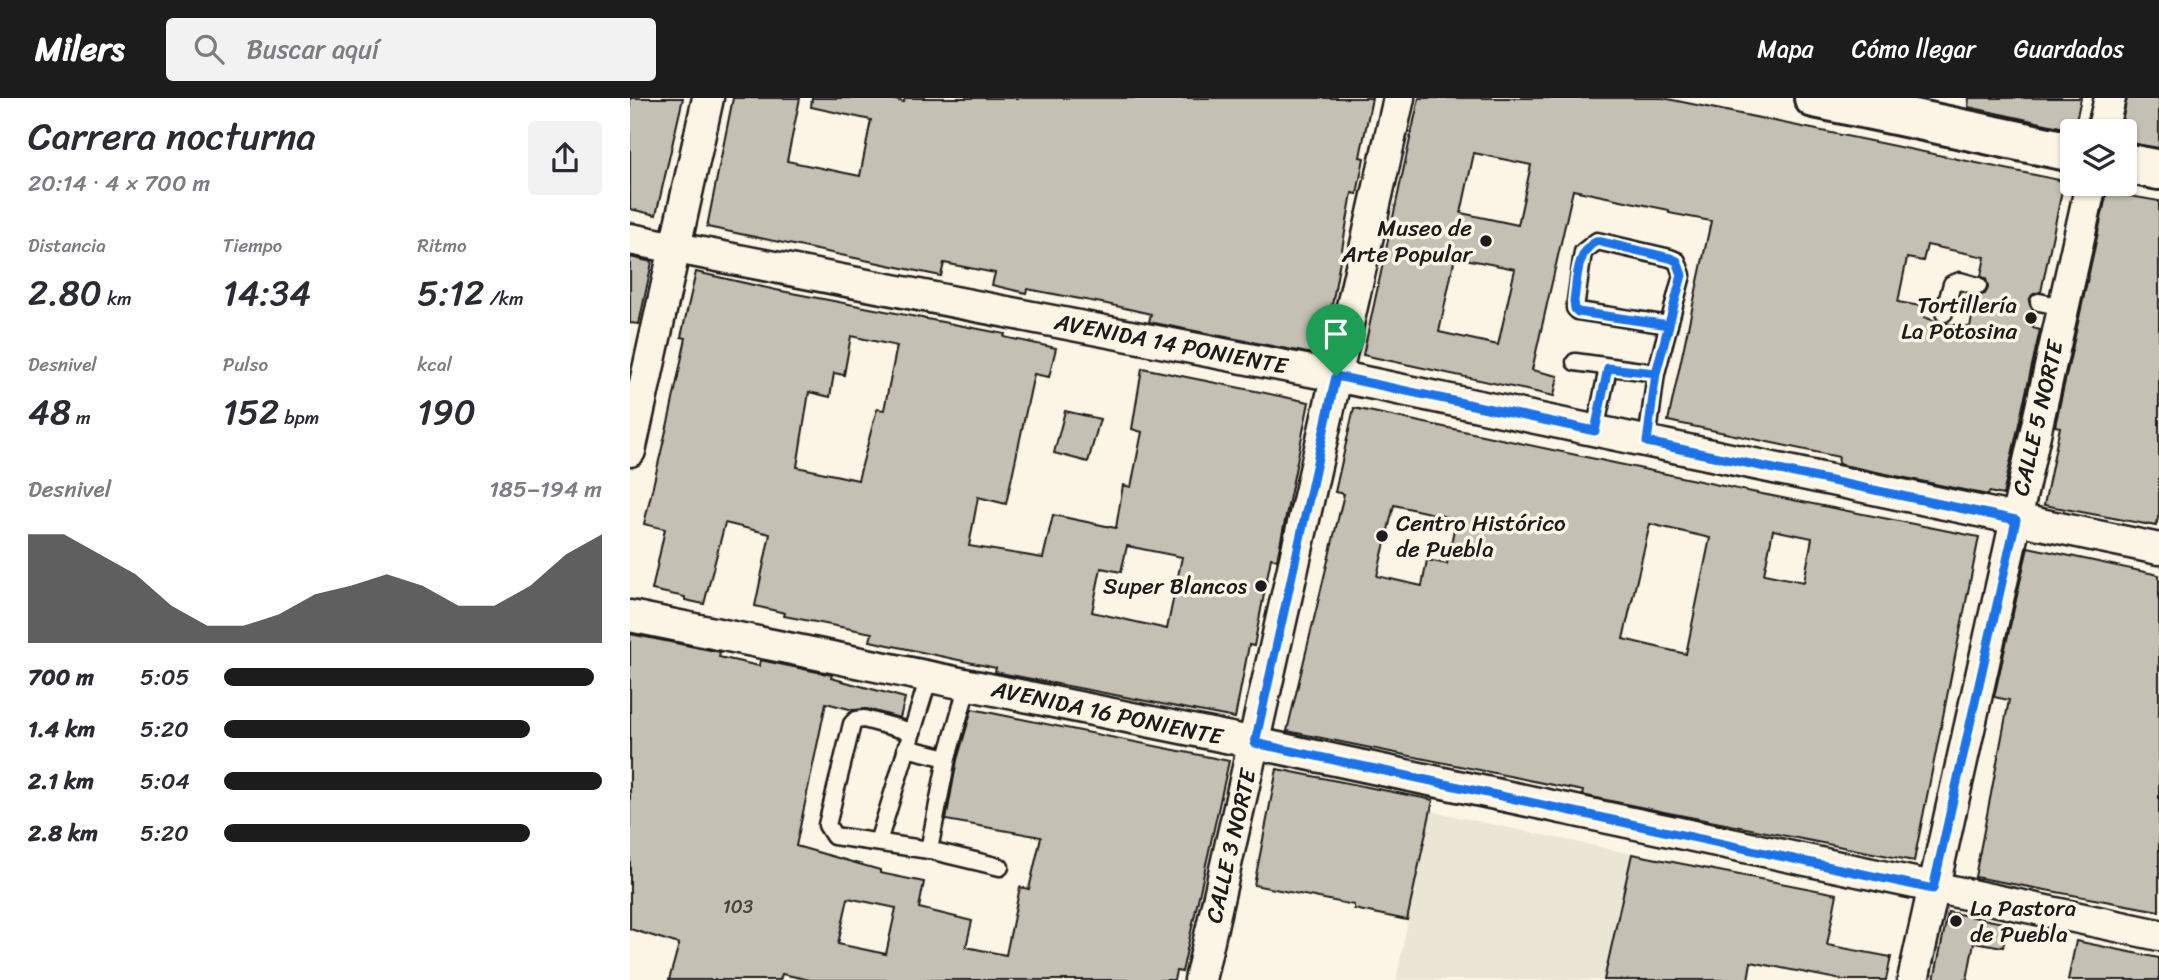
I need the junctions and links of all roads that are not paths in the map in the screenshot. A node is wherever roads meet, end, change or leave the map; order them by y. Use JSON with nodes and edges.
{"nodes":[{"id":1,"x":708,"y":98,"type":"edge"},
{"id":2,"x":1399,"y":98,"type":"edge"},
{"id":3,"x":1814,"y":98,"type":"edge"},
{"id":4,"x":2110,"y":98,"type":"edge"},
{"id":5,"x":2105,"y":119,"type":"edge"},
{"id":6,"x":2060,"y":149,"type":"edge"},
{"id":7,"x":2137,"y":166,"type":"edge"},
{"id":8,"x":2159,"y":170,"type":"edge"},
{"id":9,"x":2087,"y":196,"type":"edge"},
{"id":10,"x":630,"y":239,"type":"edge"},
{"id":11,"x":676,"y":248,"type":"junction"},
{"id":12,"x":1979,"y":286,"type":"dead end"},
{"id":13,"x":1944,"y":313,"type":"dead end"},
{"id":14,"x":1669,"y":325,"type":"junction"},
{"id":15,"x":1575,"y":362,"type":"dead end"},
{"id":16,"x":1608,"y":368,"type":"junction"},
{"id":17,"x":1656,"y":373,"type":"junction"},
{"id":18,"x":1336,"y":376,"type":"junction"},
{"id":19,"x":1595,"y":431,"type":"junction"},
{"id":20,"x":1647,"y":442,"type":"junction"},
{"id":21,"x":630,"y":451,"type":"edge"},
{"id":22,"x":2016,"y":520,"type":"junction"},
{"id":23,"x":2159,"y":549,"type":"edge"},
{"id":24,"x":630,"y":616,"type":"edge"},
{"id":25,"x":929,"y":677,"type":"junction"},
{"id":26,"x":968,"y":684,"type":"junction"},
{"id":27,"x":912,"y":732,"type":"junction"},
{"id":28,"x":1255,"y":743,"type":"junction"},
{"id":29,"x":906,"y":748,"type":"junction"},
{"id":30,"x":947,"y":758,"type":"junction"},
{"id":31,"x":878,"y":842,"type":"junction"},
{"id":32,"x":929,"y":850,"type":"junction"},
{"id":33,"x":1000,"y":867,"type":"dead end"},
{"id":34,"x":1933,"y":889,"type":"junction"},
{"id":35,"x":2159,"y":935,"type":"edge"},
{"id":36,"x":1200,"y":980,"type":"edge"},
{"id":37,"x":1913,"y":980,"type":"edge"}],
"edges":[{"from":1,"to":11,"type":"street"},
{"from":2,"to":18,"type":"street","name":"CALLE 3 NORTE"},
{"from":3,"to":6,"type":"main road"},
{"from":4,"to":5,"type":"street"},
{"from":7,"to":8,"type":"main road"},
{"from":9,"to":22,"type":"street","name":"CALLE 5 NORTE"},
{"from":10,"to":11,"type":"street","name":"AVENIDA 14 PONIENTE"},
{"from":11,"to":18,"type":"street","name":"AVENIDA 14 PONIENTE"},
{"from":11,"to":21,"type":"street"},
{"from":12,"to":13,"type":"lane"},
{"from":14,"to":14,"type":"lane"},
{"from":14,"to":17,"type":"lane"},
{"from":15,"to":16,"type":"lane"},
{"from":16,"to":17,"type":"lane"},
{"from":16,"to":19,"type":"lane"},
{"from":17,"to":20,"type":"lane"},
{"from":18,"to":19,"type":"street","name":"AVENIDA 14 PONIENTE"},
{"from":18,"to":28,"type":"street","name":"CALLE 3 NORTE"},
{"from":19,"to":20,"type":"street","name":"AVENIDA 14 PONIENTE"},
{"from":20,"to":22,"type":"street","name":"AVENIDA 14 PONIENTE"},
{"from":22,"to":23,"type":"street","name":"AVENIDA 14 PONIENTE"},
{"from":22,"to":34,"type":"street","name":"CALLE 5 NORTE"},
{"from":24,"to":25,"type":"street","name":"AVENIDA 16 PONIENTE"},
{"from":25,"to":26,"type":"street","name":"AVENIDA 16 PONIENTE"},
{"from":25,"to":27,"type":"lane"},
{"from":26,"to":28,"type":"street","name":"AVENIDA 16 PONIENTE"},
{"from":26,"to":30,"type":"lane"},
{"from":27,"to":29,"type":"lane"},
{"from":27,"to":31,"type":"lane"},
{"from":28,"to":34,"type":"street","name":"AVENIDA 16 PONIENTE"},
{"from":28,"to":36,"type":"street","name":"CALLE 3 NORTE"},
{"from":29,"to":30,"type":"lane"},
{"from":29,"to":31,"type":"lane"},
{"from":30,"to":32,"type":"lane"},
{"from":31,"to":32,"type":"lane"},
{"from":32,"to":33,"type":"lane"},
{"from":34,"to":35,"type":"street","name":"AVENIDA 16 PONIENTE"},
{"from":34,"to":37,"type":"street","name":"CALLE 5 NORTE"}]}
